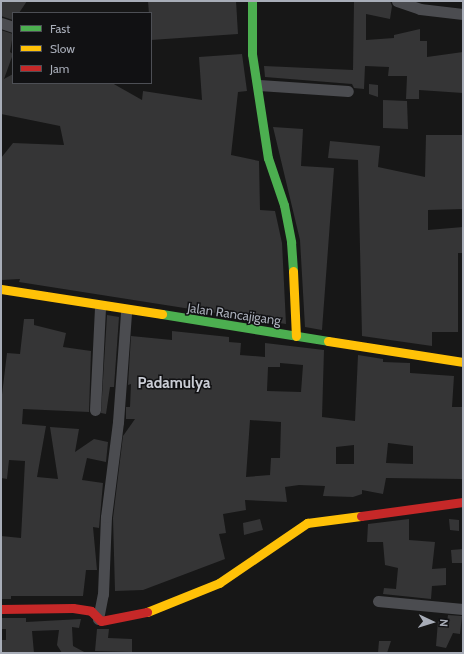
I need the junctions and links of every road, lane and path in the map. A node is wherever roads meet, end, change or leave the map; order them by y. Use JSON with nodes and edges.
{"nodes":[{"id":1,"x":252,"y":1,"type":"edge"},
{"id":2,"x":397,"y":1,"type":"edge"},
{"id":3,"x":463,"y":14,"type":"edge"},
{"id":4,"x":1,"y":23,"type":"edge"},
{"id":5,"x":12,"y":26,"type":"edge"},
{"id":6,"x":259,"y":85,"type":"junction"},
{"id":7,"x":348,"y":91,"type":"dead end"},
{"id":8,"x":1,"y":290,"type":"edge"},
{"id":9,"x":100,"y":306,"type":"junction"},
{"id":10,"x":126,"y":312,"type":"junction"},
{"id":11,"x":296,"y":336,"type":"junction"},
{"id":12,"x":463,"y":362,"type":"edge"},
{"id":13,"x":95,"y":410,"type":"dead end"},
{"id":14,"x":463,"y":502,"type":"edge"},
{"id":15,"x":378,"y":601,"type":"dead end"},
{"id":16,"x":1,"y":609,"type":"edge"},
{"id":17,"x":463,"y":609,"type":"edge"},
{"id":18,"x":98,"y":619,"type":"junction"}],
"edges":[{"from":1,"to":6,"type":"street"},
{"from":2,"to":3,"type":"street"},
{"from":4,"to":5,"type":"street"},
{"from":6,"to":7,"type":"street"},
{"from":6,"to":11,"type":"street"},
{"from":8,"to":9,"type":"street","name":"Jalan Rancajigang"},
{"from":9,"to":10,"type":"street","name":"Jalan Rancajigang"},
{"from":9,"to":13,"type":"street"},
{"from":10,"to":11,"type":"street","name":"Jalan Rancajigang"},
{"from":10,"to":18,"type":"street"},
{"from":11,"to":12,"type":"street","name":"Jalan Rancajigang"},
{"from":14,"to":18,"type":"street"},
{"from":15,"to":17,"type":"street"},
{"from":16,"to":18,"type":"street"}]}
